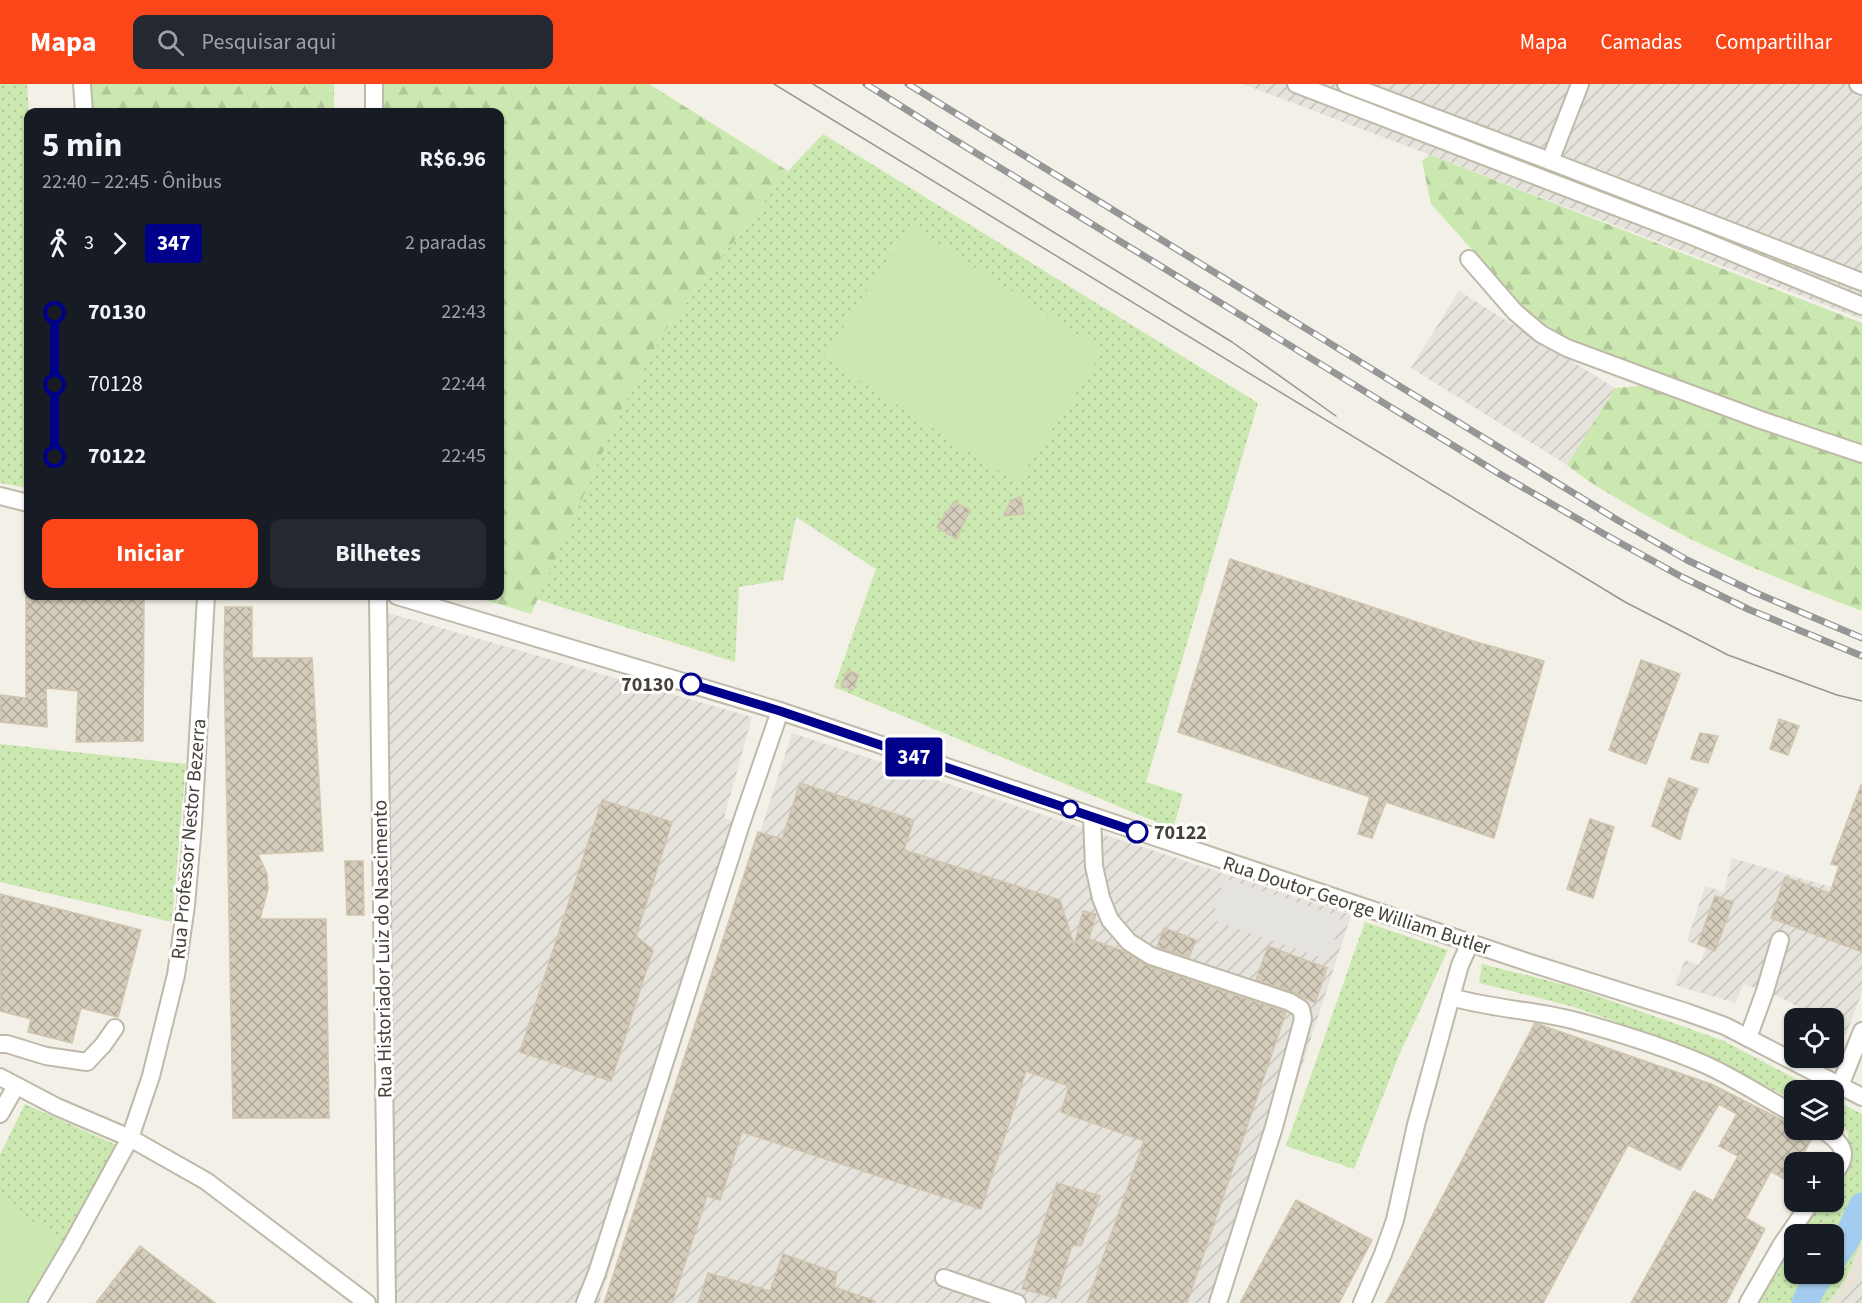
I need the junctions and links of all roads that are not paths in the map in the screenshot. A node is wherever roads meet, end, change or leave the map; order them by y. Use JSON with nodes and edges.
{"nodes":[{"id":1,"x":82,"y":84,"type":"edge"},
{"id":2,"x":374,"y":84,"type":"edge"},
{"id":3,"x":1296,"y":84,"type":"edge"},
{"id":4,"x":1346,"y":84,"type":"edge"},
{"id":5,"x":1580,"y":84,"type":"edge"},
{"id":6,"x":84,"y":108,"type":"edge"},
{"id":7,"x":374,"y":108,"type":"edge"},
{"id":8,"x":1550,"y":161,"type":"junction"},
{"id":9,"x":1469,"y":259,"type":"dead end"},
{"id":10,"x":1862,"y":282,"type":"edge"},
{"id":11,"x":1862,"y":306,"type":"edge"},
{"id":12,"x":1862,"y":454,"type":"edge"},
{"id":13,"x":0,"y":496,"type":"edge"},
{"id":14,"x":24,"y":502,"type":"edge"},
{"id":15,"x":206,"y":600,"type":"edge"},
{"id":16,"x":378,"y":600,"type":"edge"},
{"id":17,"x":410,"y":600,"type":"edge"},
{"id":18,"x":780,"y":711,"type":"junction"},
{"id":19,"x":1092,"y":817,"type":"junction"},
{"id":20,"x":1780,"y":940,"type":"dead end"},
{"id":21,"x":1470,"y":943,"type":"junction"},
{"id":22,"x":1451,"y":997,"type":"junction"},
{"id":23,"x":114,"y":1028,"type":"dead end"},
{"id":24,"x":1862,"y":1031,"type":"edge"},
{"id":25,"x":1748,"y":1038,"type":"junction"},
{"id":26,"x":0,"y":1044,"type":"edge"},
{"id":27,"x":0,"y":1077,"type":"edge"},
{"id":28,"x":1828,"y":1080,"type":"edge"},
{"id":29,"x":1842,"y":1080,"type":"edge"},
{"id":30,"x":16,"y":1086,"type":"junction"},
{"id":31,"x":1844,"y":1088,"type":"edge"},
{"id":32,"x":1862,"y":1097,"type":"edge"},
{"id":33,"x":1784,"y":1108,"type":"edge"},
{"id":34,"x":0,"y":1114,"type":"edge"},
{"id":35,"x":130,"y":1138,"type":"junction"},
{"id":36,"x":1804,"y":1212,"type":"edge"},
{"id":37,"x":944,"y":1278,"type":"dead end"},
{"id":38,"x":37,"y":1303,"type":"edge"},
{"id":39,"x":367,"y":1303,"type":"edge"},
{"id":40,"x":387,"y":1303,"type":"edge"},
{"id":41,"x":585,"y":1303,"type":"edge"},
{"id":42,"x":1017,"y":1303,"type":"edge"},
{"id":43,"x":1218,"y":1303,"type":"edge"},
{"id":44,"x":1362,"y":1303,"type":"edge"},
{"id":45,"x":1748,"y":1303,"type":"edge"}],
"edges":[{"from":1,"to":6,"type":"street"},
{"from":2,"to":7,"type":"street"},
{"from":3,"to":11,"type":"street"},
{"from":4,"to":8,"type":"street"},
{"from":5,"to":8,"type":"street"},
{"from":8,"to":10,"type":"street"},
{"from":9,"to":12,"type":"street"},
{"from":13,"to":14,"type":"street"},
{"from":15,"to":35,"type":"street","name":"Rua Professor Nestor Bezerra"},
{"from":16,"to":40,"type":"street","name":"Rua Historiador Luiz do Nascimento"},
{"from":17,"to":18,"type":"street","name":"Rua Doutor George William Butler"},
{"from":18,"to":19,"type":"street","name":"Rua Doutor George William Butler"},
{"from":18,"to":41,"type":"street"},
{"from":19,"to":21,"type":"street","name":"Rua Doutor George William Butler"},
{"from":19,"to":43,"type":"street"},
{"from":20,"to":25,"type":"street"},
{"from":21,"to":22,"type":"street"},
{"from":21,"to":25,"type":"street","name":"Rua Doutor George William Butler"},
{"from":22,"to":33,"type":"street"},
{"from":22,"to":44,"type":"street"},
{"from":23,"to":26,"type":"street"},
{"from":24,"to":29,"type":"street"},
{"from":25,"to":28,"type":"street","name":"Rua Doutor George William Butler"},
{"from":27,"to":30,"type":"street"},
{"from":30,"to":34,"type":"street"},
{"from":30,"to":35,"type":"street"},
{"from":31,"to":32,"type":"street","name":"Rua Doutor George William Butler"},
{"from":35,"to":38,"type":"street","name":"Rua Professor Nestor Bezerra"},
{"from":35,"to":39,"type":"street"},
{"from":36,"to":45,"type":"street"},
{"from":37,"to":42,"type":"street"}]}
